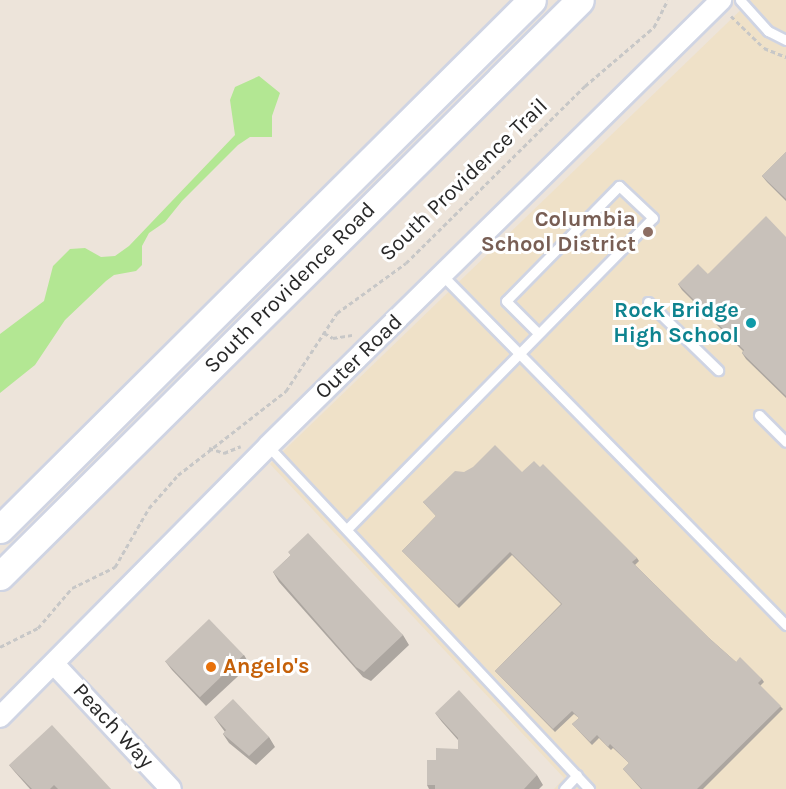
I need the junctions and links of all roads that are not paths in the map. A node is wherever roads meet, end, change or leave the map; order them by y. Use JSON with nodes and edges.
{"nodes":[{"id":1,"x":532,"y":0,"type":"edge"},
{"id":2,"x":579,"y":0,"type":"edge"},
{"id":3,"x":740,"y":0,"type":"edge"},
{"id":4,"x":719,"y":2,"type":"edge"},
{"id":5,"x":786,"y":40,"type":"edge"},
{"id":6,"x":442,"y":275,"type":"junction"},
{"id":7,"x":648,"y":302,"type":"dead end"},
{"id":8,"x":538,"y":333,"type":"junction"},
{"id":9,"x":518,"y":352,"type":"junction"},
{"id":10,"x":718,"y":370,"type":"dead end"},
{"id":11,"x":759,"y":415,"type":"dead end"},
{"id":12,"x":786,"y":442,"type":"edge"},
{"id":13,"x":268,"y":446,"type":"junction"},
{"id":14,"x":0,"y":529,"type":"edge"},
{"id":15,"x":347,"y":529,"type":"junction"},
{"id":16,"x":0,"y":576,"type":"edge"},
{"id":17,"x":786,"y":625,"type":"edge"},
{"id":18,"x":54,"y":664,"type":"junction"},
{"id":19,"x":0,"y":717,"type":"edge"},
{"id":20,"x":577,"y":776,"type":"junction"},
{"id":21,"x":171,"y":789,"type":"edge"},
{"id":22,"x":564,"y":789,"type":"edge"},
{"id":23,"x":589,"y":789,"type":"edge"}],
"edges":[{"from":1,"to":14,"type":"main road","name":"South Providence Road"},
{"from":2,"to":16,"type":"main road","name":"South Providence Road"},
{"from":3,"to":5,"type":"lane"},
{"from":4,"to":6,"type":"street","name":"Outer Road"},
{"from":6,"to":9,"type":"lane"},
{"from":6,"to":13,"type":"street","name":"Outer Road"},
{"from":7,"to":10,"type":"lane"},
{"from":8,"to":8,"type":"lane"},
{"from":8,"to":9,"type":"lane"},
{"from":9,"to":15,"type":"lane"},
{"from":9,"to":17,"type":"lane"},
{"from":11,"to":12,"type":"lane"},
{"from":13,"to":15,"type":"lane"},
{"from":13,"to":18,"type":"street","name":"Outer Road"},
{"from":15,"to":20,"type":"lane"},
{"from":18,"to":19,"type":"street","name":"Outer Road"},
{"from":18,"to":21,"type":"street","name":"Peach Way"},
{"from":20,"to":22,"type":"lane"},
{"from":20,"to":23,"type":"lane"}]}
